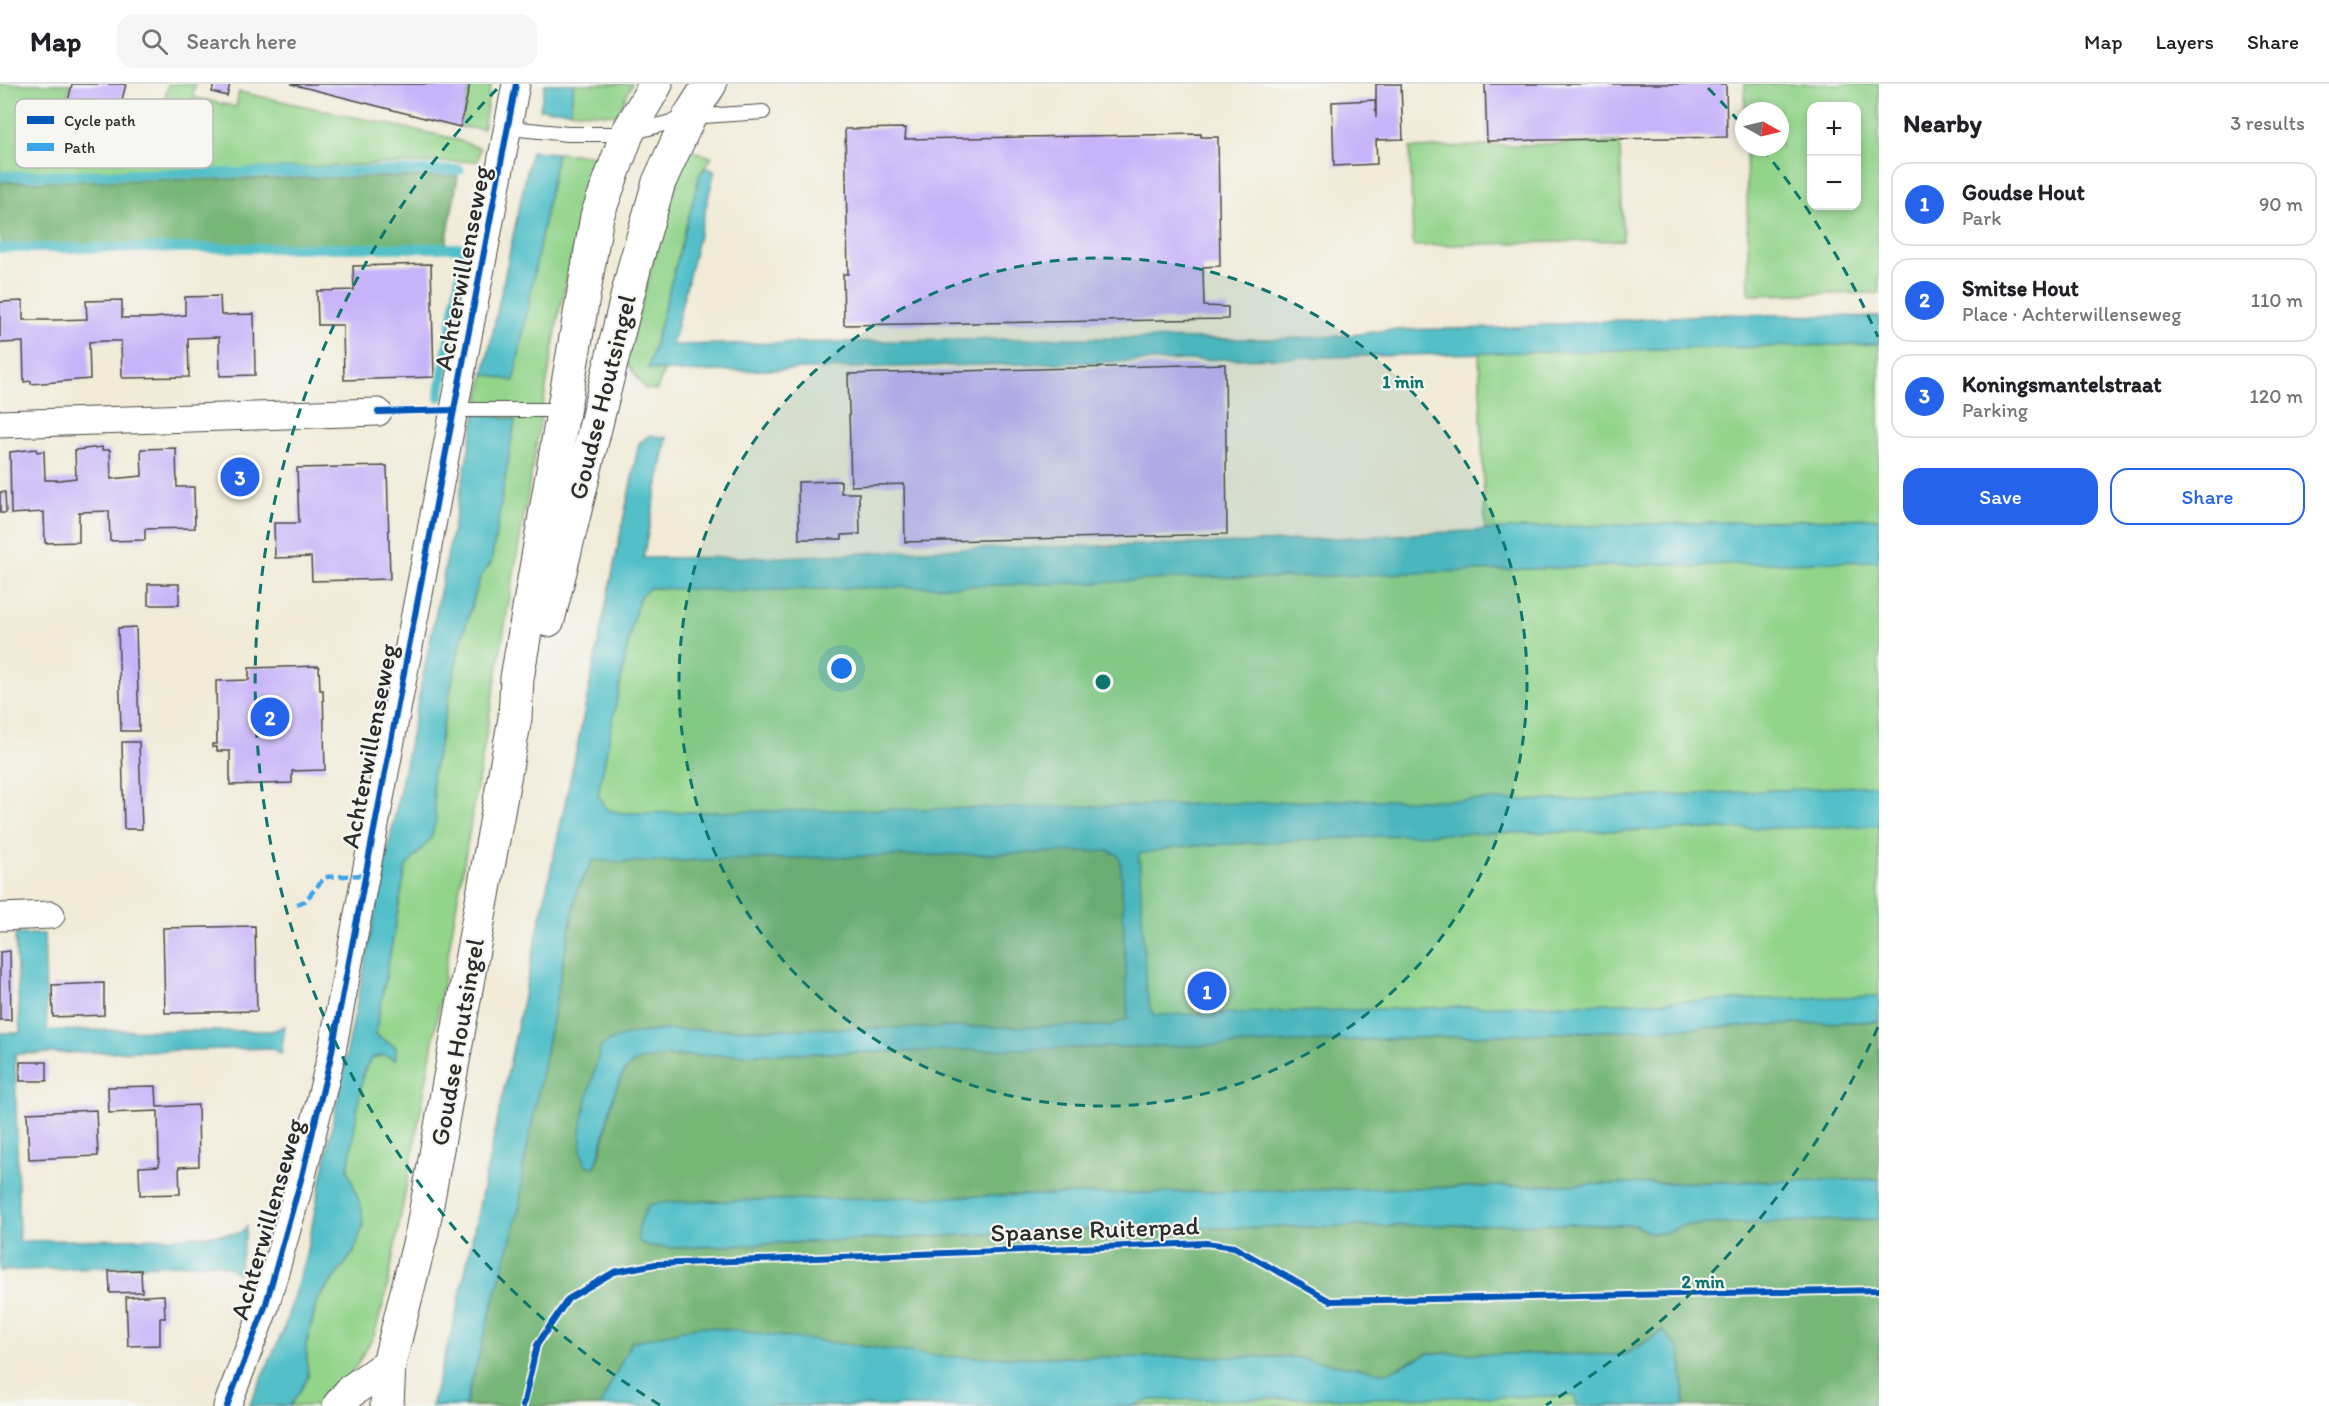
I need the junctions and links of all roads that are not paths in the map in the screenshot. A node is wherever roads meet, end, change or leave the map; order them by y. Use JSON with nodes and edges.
{"nodes":[{"id":1,"x":516,"y":84,"type":"edge"},
{"id":2,"x":656,"y":84,"type":"edge"},
{"id":3,"x":710,"y":84,"type":"edge"},
{"id":4,"x":763,"y":112,"type":"dead end"},
{"id":5,"x":689,"y":117,"type":"junction"},
{"id":6,"x":518,"y":129,"type":"junction"},
{"id":7,"x":627,"y":134,"type":"junction"},
{"id":8,"x":454,"y":410,"type":"junction"},
{"id":9,"x":564,"y":410,"type":"junction"},
{"id":10,"x":378,"y":412,"type":"dead end"},
{"id":11,"x":0,"y":424,"type":"edge"},
{"id":12,"x":515,"y":718,"type":"junction"},
{"id":13,"x":51,"y":915,"type":"dead end"},
{"id":14,"x":0,"y":917,"type":"edge"},
{"id":15,"x":389,"y":1364,"type":"junction"},
{"id":16,"x":227,"y":1406,"type":"edge"},
{"id":17,"x":339,"y":1406,"type":"edge"},
{"id":18,"x":387,"y":1406,"type":"edge"}],
"edges":[{"from":1,"to":6,"type":"street","name":"Achterwillenseweg"},
{"from":2,"to":7,"type":"main road","name":"Goudse Houtsingel"},
{"from":3,"to":5,"type":"main road","name":"Goudse Houtsingel"},
{"from":4,"to":5,"type":"lane"},
{"from":5,"to":7,"type":"lane"},
{"from":5,"to":12,"type":"main road","name":"Goudse Houtsingel"},
{"from":6,"to":7,"type":"lane"},
{"from":6,"to":8,"type":"street","name":"Achterwillenseweg"},
{"from":7,"to":9,"type":"main road","name":"Goudse Houtsingel"},
{"from":8,"to":9,"type":"lane"},
{"from":8,"to":16,"type":"street","name":"Achterwillenseweg"},
{"from":9,"to":12,"type":"main road","name":"Goudse Houtsingel"},
{"from":10,"to":11,"type":"street"},
{"from":12,"to":15,"type":"main road","name":"Goudse Houtsingel"},
{"from":13,"to":14,"type":"street"},
{"from":15,"to":17,"type":"main road"},
{"from":15,"to":18,"type":"main road","name":"Goudse Houtsingel"}]}
